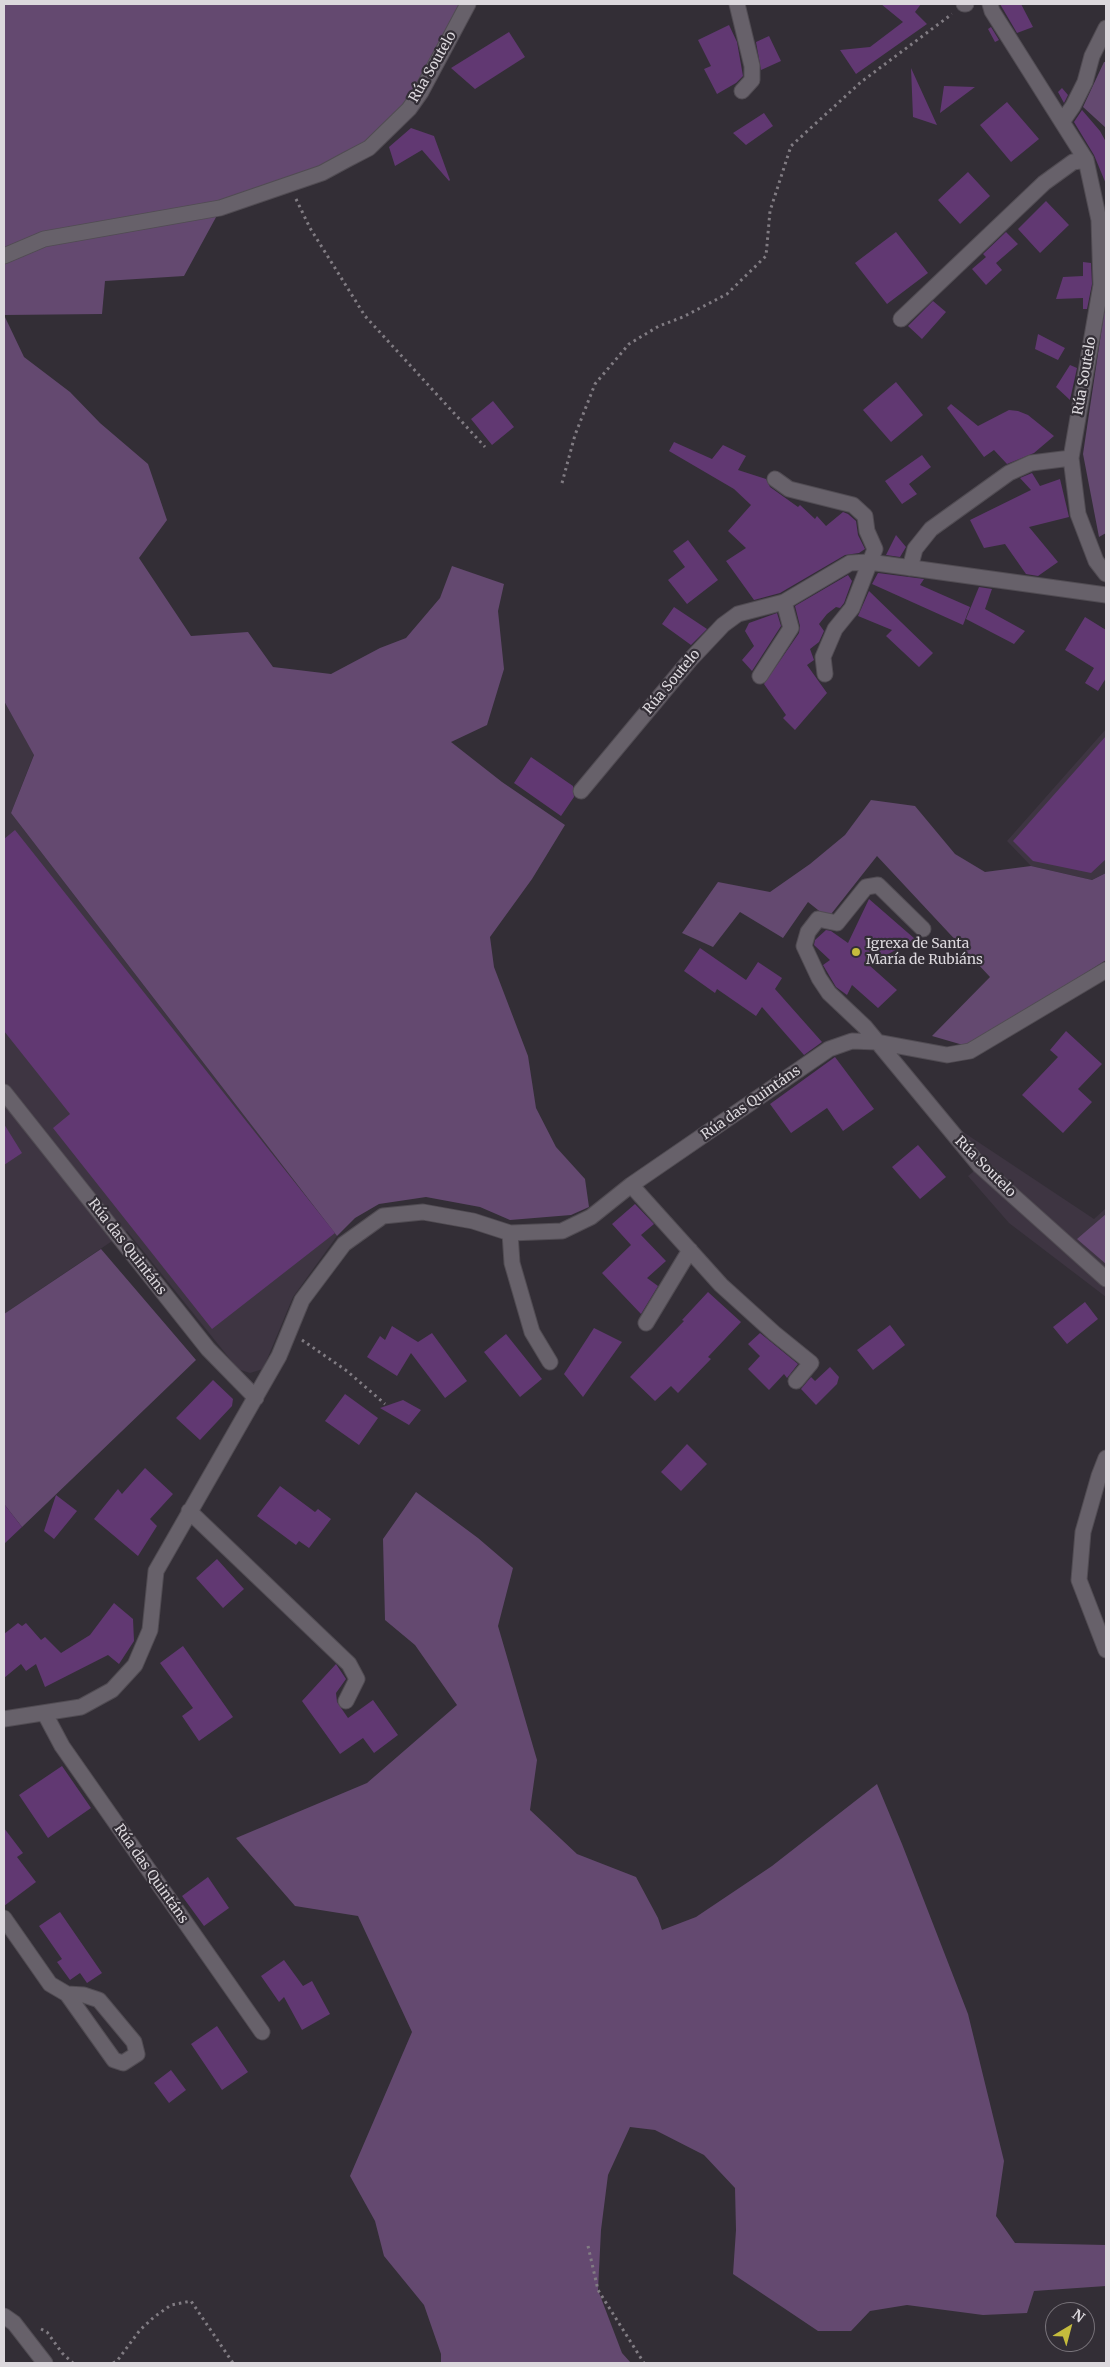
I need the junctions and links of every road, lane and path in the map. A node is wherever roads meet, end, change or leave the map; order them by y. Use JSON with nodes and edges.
{"nodes":[{"id":1,"x":468,"y":4,"type":"edge"},
{"id":2,"x":737,"y":4,"type":"edge"},
{"id":3,"x":964,"y":4,"type":"edge"},
{"id":4,"x":990,"y":4,"type":"edge"},
{"id":5,"x":1106,"y":28,"type":"edge"},
{"id":6,"x":742,"y":91,"type":"dead end"},
{"id":7,"x":1062,"y":122,"type":"junction"},
{"id":8,"x":1086,"y":160,"type":"junction"},
{"id":9,"x":289,"y":184,"type":"junction"},
{"id":10,"x":4,"y":256,"type":"edge"},
{"id":11,"x":902,"y":320,"type":"dead end"},
{"id":12,"x":485,"y":447,"type":"dead end"},
{"id":13,"x":1071,"y":458,"type":"junction"},
{"id":14,"x":775,"y":479,"type":"dead end"},
{"id":15,"x":562,"y":483,"type":"dead end"},
{"id":16,"x":869,"y":562,"type":"junction"},
{"id":17,"x":910,"y":568,"type":"junction"},
{"id":18,"x":1106,"y":574,"type":"edge"},
{"id":19,"x":1106,"y":595,"type":"edge"},
{"id":20,"x":784,"y":602,"type":"junction"},
{"id":21,"x":825,"y":674,"type":"dead end"},
{"id":22,"x":760,"y":676,"type":"dead end"},
{"id":23,"x":581,"y":791,"type":"dead end"},
{"id":24,"x":923,"y":929,"type":"dead end"},
{"id":25,"x":1106,"y":970,"type":"edge"},
{"id":26,"x":877,"y":1042,"type":"junction"},
{"id":27,"x":4,"y":1092,"type":"edge"},
{"id":28,"x":631,"y":1185,"type":"junction"},
{"id":29,"x":510,"y":1233,"type":"junction"},
{"id":30,"x":690,"y":1250,"type":"junction"},
{"id":31,"x":1106,"y":1279,"type":"edge"},
{"id":32,"x":646,"y":1324,"type":"dead end"},
{"id":33,"x":288,"y":1334,"type":"junction"},
{"id":34,"x":550,"y":1362,"type":"dead end"},
{"id":35,"x":796,"y":1382,"type":"dead end"},
{"id":36,"x":256,"y":1398,"type":"junction"},
{"id":37,"x":385,"y":1404,"type":"dead end"},
{"id":38,"x":1106,"y":1458,"type":"edge"},
{"id":39,"x":189,"y":1511,"type":"junction"},
{"id":40,"x":1106,"y":1650,"type":"edge"},
{"id":41,"x":346,"y":1701,"type":"dead end"},
{"id":42,"x":45,"y":1714,"type":"junction"},
{"id":43,"x":4,"y":1718,"type":"edge"},
{"id":44,"x":4,"y":1918,"type":"edge"},
{"id":45,"x":67,"y":1994,"type":"junction"},
{"id":46,"x":262,"y":2032,"type":"dead end"},
{"id":47,"x":588,"y":2246,"type":"dead end"},
{"id":48,"x":4,"y":2316,"type":"edge"},
{"id":49,"x":119,"y":2362,"type":"edge"},
{"id":50,"x":44,"y":2363,"type":"edge"},
{"id":51,"x":113,"y":2363,"type":"edge"},
{"id":52,"x":233,"y":2363,"type":"edge"},
{"id":53,"x":644,"y":2363,"type":"edge"}],
"edges":[{"from":1,"to":9,"type":"street","name":"Rúa Soutelo"},
{"from":2,"to":6,"type":"street"},
{"from":3,"to":15,"type":"path"},
{"from":4,"to":7,"type":"street","name":"Rúa Soutelo"},
{"from":5,"to":7,"type":"street"},
{"from":7,"to":8,"type":"street","name":"Rúa Soutelo"},
{"from":8,"to":11,"type":"street"},
{"from":8,"to":13,"type":"street","name":"Rúa Soutelo"},
{"from":9,"to":10,"type":"street","name":"Rúa Soutelo"},
{"from":9,"to":12,"type":"path"},
{"from":13,"to":17,"type":"street"},
{"from":13,"to":18,"type":"street","name":"Rúa Soutelo"},
{"from":14,"to":16,"type":"street"},
{"from":16,"to":17,"type":"street","name":"Rúa Soutelo"},
{"from":16,"to":20,"type":"street","name":"Rúa Soutelo"},
{"from":16,"to":21,"type":"street"},
{"from":17,"to":19,"type":"street","name":"Rúa Soutelo"},
{"from":20,"to":22,"type":"street"},
{"from":20,"to":23,"type":"street","name":"Rúa Soutelo"},
{"from":24,"to":26,"type":"street","name":"Rúa Soutelo"},
{"from":25,"to":26,"type":"street"},
{"from":26,"to":28,"type":"street","name":"Rúa das Quintáns"},
{"from":26,"to":31,"type":"street","name":"Rúa Soutelo"},
{"from":27,"to":36,"type":"street","name":"Rúa das Quintáns"},
{"from":28,"to":29,"type":"street","name":"Rúa das Quintáns"},
{"from":28,"to":30,"type":"street"},
{"from":29,"to":33,"type":"street","name":"Rúa das Quintáns"},
{"from":29,"to":34,"type":"street"},
{"from":30,"to":32,"type":"street"},
{"from":30,"to":35,"type":"street"},
{"from":33,"to":36,"type":"street","name":"Rúa das Quintáns"},
{"from":33,"to":37,"type":"path"},
{"from":36,"to":39,"type":"street","name":"Rúa das Quintáns"},
{"from":38,"to":40,"type":"street"},
{"from":39,"to":41,"type":"street"},
{"from":39,"to":42,"type":"street","name":"Rúa das Quintáns"},
{"from":42,"to":43,"type":"street","name":"Rúa das Quintáns"},
{"from":42,"to":46,"type":"street","name":"Rúa das Quintáns"},
{"from":44,"to":45,"type":"street"},
{"from":45,"to":45,"type":"street"},
{"from":47,"to":53,"type":"path"},
{"from":48,"to":50,"type":"street"},
{"from":49,"to":51,"type":"path"},
{"from":49,"to":52,"type":"path"}]}
